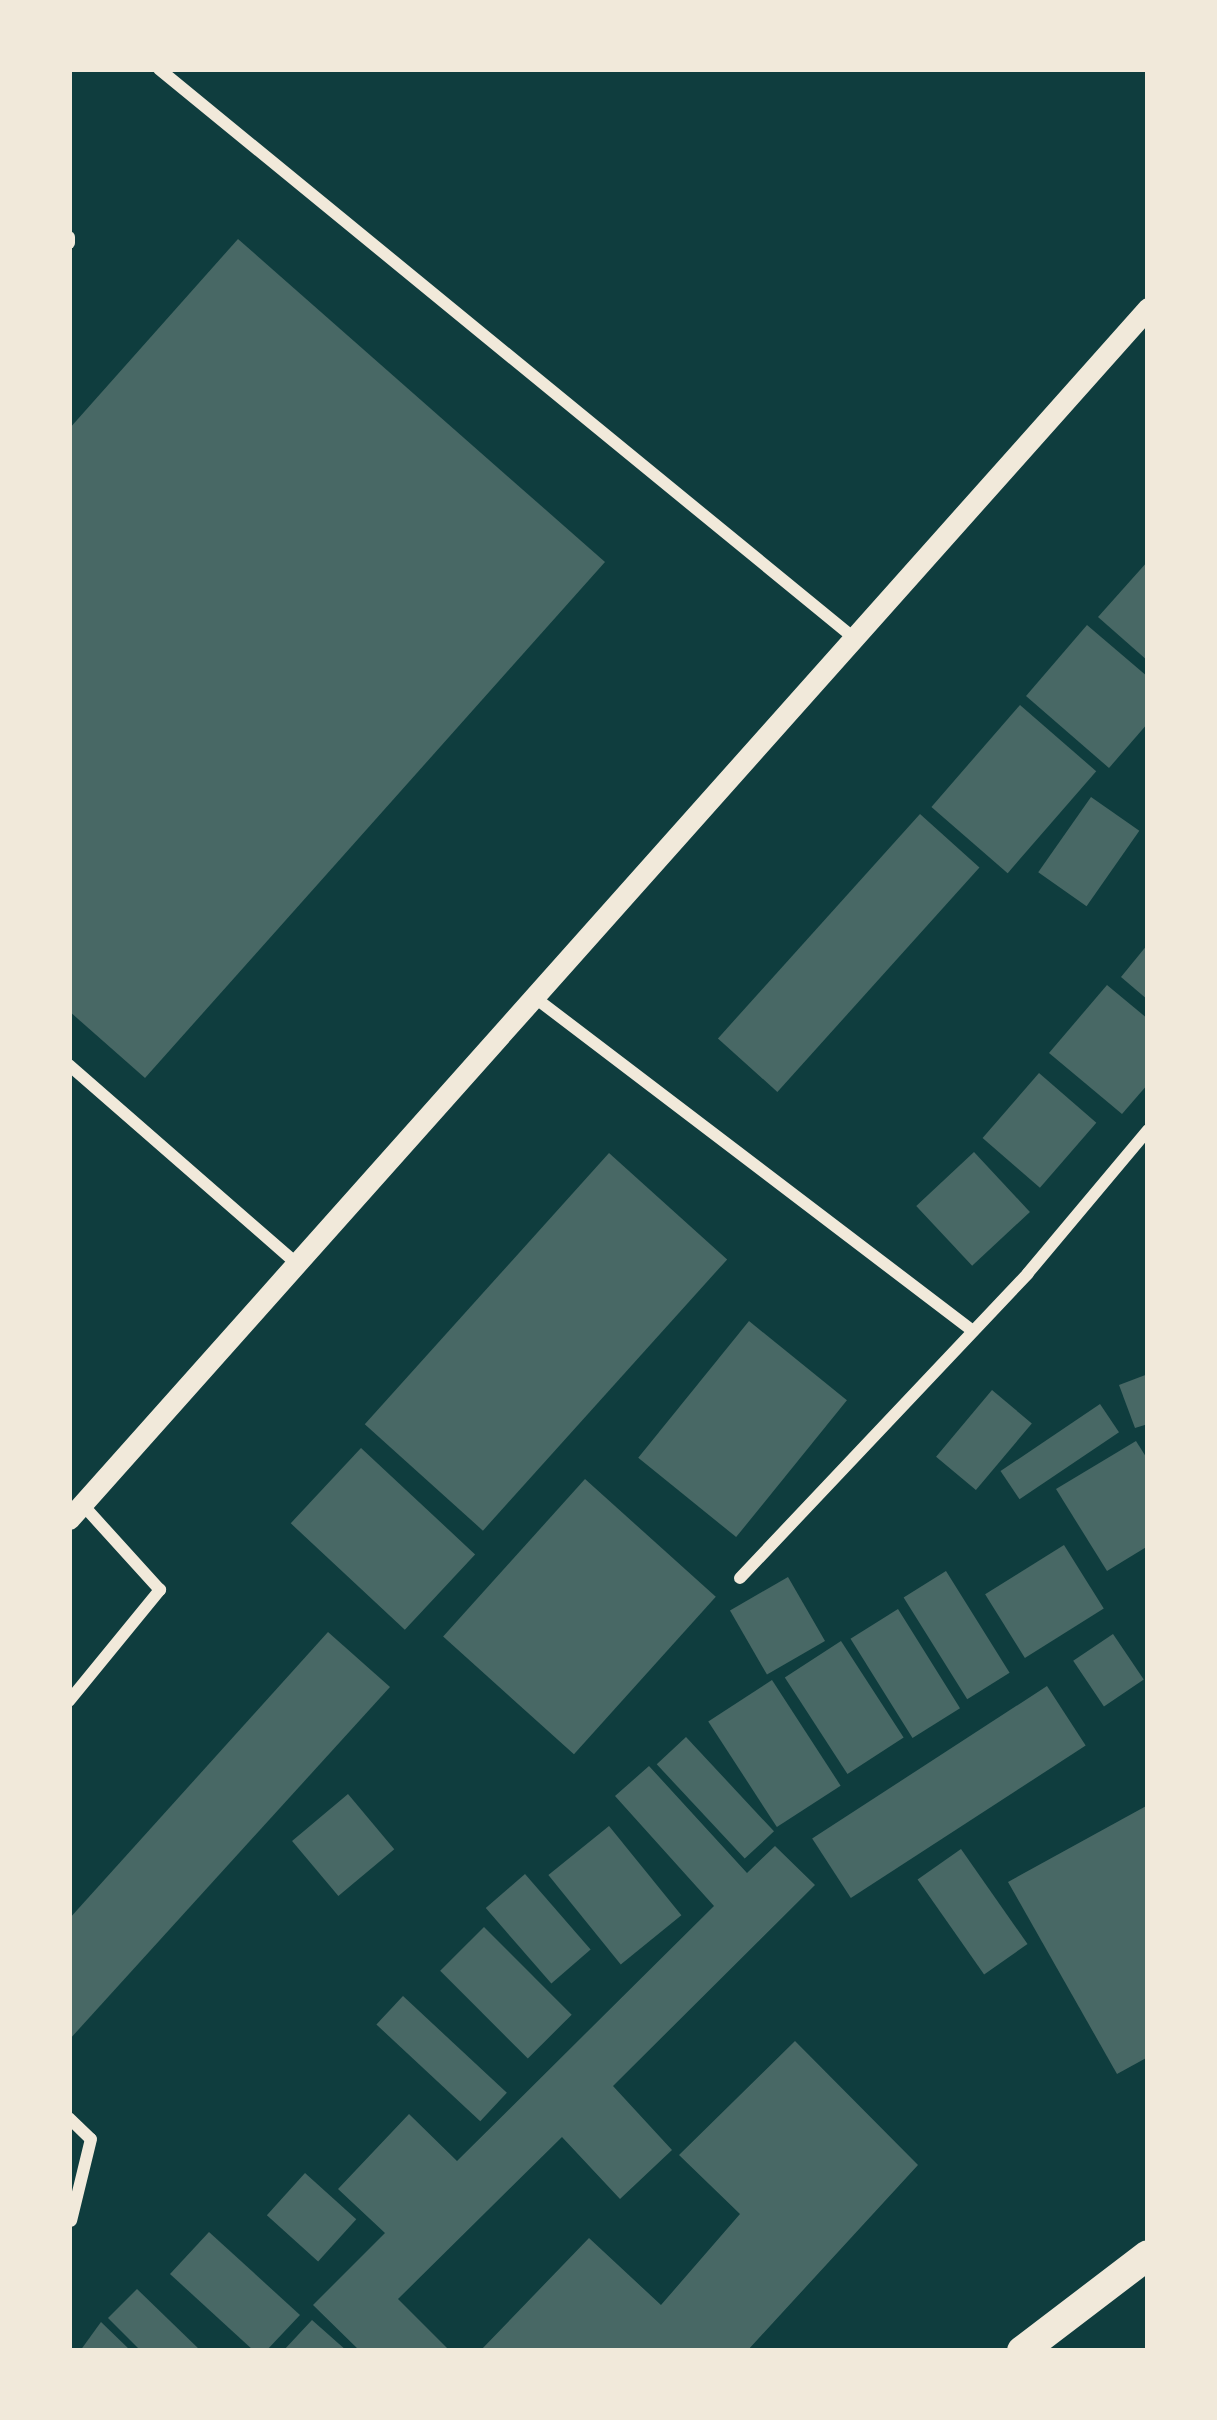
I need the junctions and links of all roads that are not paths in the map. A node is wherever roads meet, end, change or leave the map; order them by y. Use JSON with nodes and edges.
{"nodes":[{"id":1,"x":159,"y":69,"type":"edge"},
{"id":2,"x":1148,"y":308,"type":"edge"},
{"id":3,"x":854,"y":638,"type":"junction"},
{"id":4,"x":534,"y":997,"type":"junction"},
{"id":5,"x":69,"y":1065,"type":"edge"},
{"id":6,"x":1148,"y":1130,"type":"edge"},
{"id":7,"x":296,"y":1263,"type":"junction"},
{"id":8,"x":969,"y":1328,"type":"junction"},
{"id":9,"x":76,"y":1512,"type":"edge"},
{"id":10,"x":740,"y":1578,"type":"dead end"},
{"id":11,"x":69,"y":1701,"type":"edge"},
{"id":12,"x":69,"y":2118,"type":"edge"},
{"id":13,"x":71,"y":2221,"type":"edge"},
{"id":14,"x":1148,"y":2255,"type":"edge"},
{"id":15,"x":1022,"y":2351,"type":"edge"}],
"edges":[{"from":1,"to":3,"type":"street"},
{"from":2,"to":3,"type":"street"},
{"from":3,"to":4,"type":"street"},
{"from":4,"to":7,"type":"street"},
{"from":4,"to":8,"type":"street"},
{"from":5,"to":7,"type":"street"},
{"from":6,"to":8,"type":"street"},
{"from":7,"to":9,"type":"street"},
{"from":8,"to":10,"type":"street"},
{"from":9,"to":11,"type":"street"},
{"from":12,"to":13,"type":"street"},
{"from":14,"to":15,"type":"main road"}]}
